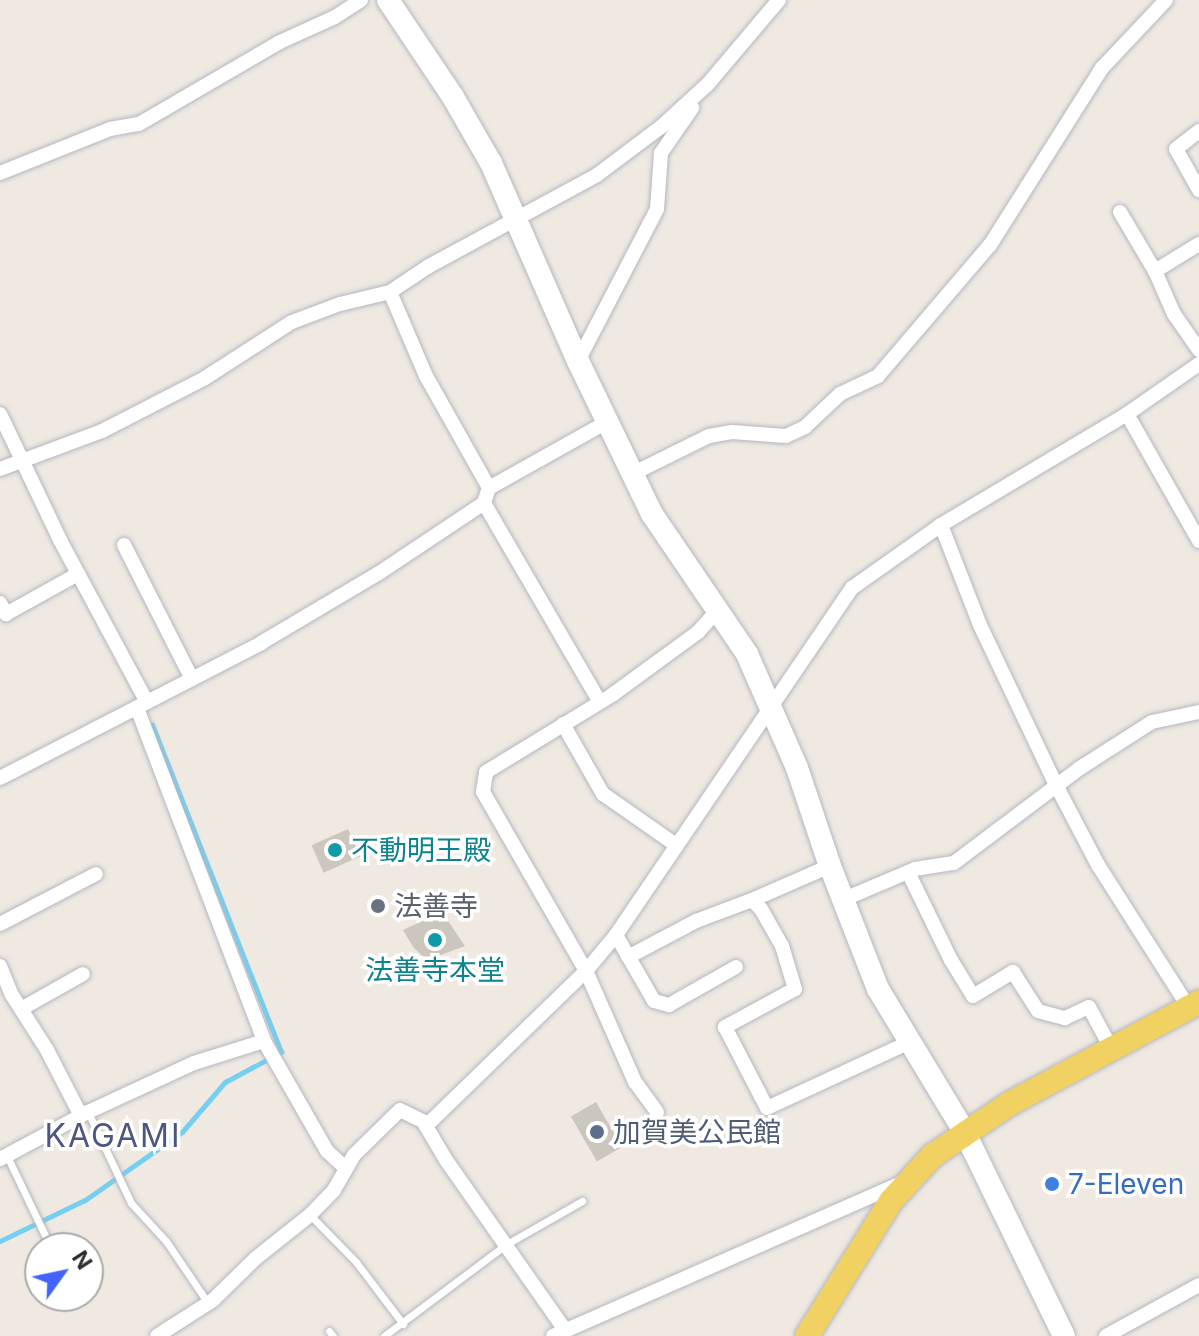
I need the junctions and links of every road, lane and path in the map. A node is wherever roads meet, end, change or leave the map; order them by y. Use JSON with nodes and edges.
{"nodes":[{"id":1,"x":361,"y":0,"type":"edge"},
{"id":2,"x":388,"y":0,"type":"edge"},
{"id":3,"x":779,"y":0,"type":"edge"},
{"id":4,"x":1163,"y":1,"type":"edge"},
{"id":5,"x":708,"y":84,"type":"junction"},
{"id":6,"x":1199,"y":131,"type":"edge"},
{"id":7,"x":0,"y":173,"type":"edge"},
{"id":8,"x":1199,"y":190,"type":"edge"},
{"id":9,"x":1120,"y":212,"type":"dead end"},
{"id":10,"x":517,"y":217,"type":"junction"},
{"id":11,"x":1199,"y":244,"type":"edge"},
{"id":12,"x":1155,"y":271,"type":"junction"},
{"id":13,"x":390,"y":292,"type":"junction"},
{"id":14,"x":1199,"y":350,"type":"edge"},
{"id":15,"x":578,"y":361,"type":"junction"},
{"id":16,"x":1199,"y":364,"type":"edge"},
{"id":17,"x":0,"y":414,"type":"edge"},
{"id":18,"x":1127,"y":414,"type":"junction"},
{"id":19,"x":607,"y":422,"type":"junction"},
{"id":20,"x":22,"y":460,"type":"junction"},
{"id":21,"x":0,"y":469,"type":"edge"},
{"id":22,"x":632,"y":474,"type":"junction"},
{"id":23,"x":486,"y":496,"type":"junction"},
{"id":24,"x":941,"y":525,"type":"junction"},
{"id":25,"x":1199,"y":541,"type":"edge"},
{"id":26,"x":124,"y":545,"type":"dead end"},
{"id":27,"x":78,"y":574,"type":"junction"},
{"id":28,"x":0,"y":603,"type":"edge"},
{"id":29,"x":718,"y":610,"type":"junction"},
{"id":30,"x":192,"y":679,"type":"junction"},
{"id":31,"x":600,"y":702,"type":"junction"},
{"id":32,"x":771,"y":702,"type":"junction"},
{"id":33,"x":142,"y":705,"type":"junction"},
{"id":34,"x":1199,"y":712,"type":"edge"},
{"id":35,"x":563,"y":724,"type":"junction"},
{"id":36,"x":0,"y":778,"type":"edge"},
{"id":37,"x":1057,"y":787,"type":"junction"},
{"id":38,"x":676,"y":845,"type":"junction"},
{"id":39,"x":830,"y":866,"type":"junction"},
{"id":40,"x":908,"y":872,"type":"junction"},
{"id":41,"x":96,"y":874,"type":"dead end"},
{"id":42,"x":752,"y":900,"type":"junction"},
{"id":43,"x":842,"y":900,"type":"junction"},
{"id":44,"x":0,"y":924,"type":"edge"},
{"id":45,"x":616,"y":935,"type":"junction"},
{"id":46,"x":628,"y":957,"type":"junction"},
{"id":47,"x":0,"y":966,"type":"edge"},
{"id":48,"x":736,"y":967,"type":"dead end"},
{"id":49,"x":586,"y":971,"type":"junction"},
{"id":50,"x":83,"y":974,"type":"dead end"},
{"id":51,"x":1194,"y":1005,"type":"edge"},
{"id":52,"x":21,"y":1009,"type":"junction"},
{"id":53,"x":910,"y":1042,"type":"junction"},
{"id":54,"x":266,"y":1044,"type":"junction"},
{"id":55,"x":1111,"y":1048,"type":"junction"},
{"id":56,"x":657,"y":1112,"type":"dead end"},
{"id":57,"x":84,"y":1114,"type":"junction"},
{"id":58,"x":426,"y":1126,"type":"junction"},
{"id":59,"x":964,"y":1131,"type":"junction"},
{"id":60,"x":3,"y":1158,"type":"edge"},
{"id":61,"x":346,"y":1169,"type":"junction"},
{"id":62,"x":907,"y":1182,"type":"junction"},
{"id":63,"x":582,"y":1201,"type":"dead end"},
{"id":64,"x":310,"y":1215,"type":"junction"},
{"id":65,"x":41,"y":1232,"type":"edge"},
{"id":66,"x":505,"y":1245,"type":"junction"},
{"id":67,"x":1199,"y":1285,"type":"edge"},
{"id":68,"x":208,"y":1303,"type":"junction"},
{"id":69,"x":403,"y":1324,"type":"junction"},
{"id":70,"x":559,"y":1333,"type":"edge"},
{"id":71,"x":157,"y":1336,"type":"edge"},
{"id":72,"x":384,"y":1336,"type":"edge"},
{"id":73,"x":807,"y":1336,"type":"edge"},
{"id":74,"x":1064,"y":1336,"type":"edge"},
{"id":75,"x":1106,"y":1336,"type":"edge"}],
"edges":[{"from":1,"to":7,"type":"street"},
{"from":2,"to":10,"type":"street"},
{"from":3,"to":5,"type":"street"},
{"from":4,"to":22,"type":"street"},
{"from":5,"to":10,"type":"street"},
{"from":5,"to":15,"type":"street"},
{"from":6,"to":8,"type":"street"},
{"from":9,"to":12,"type":"street"},
{"from":10,"to":13,"type":"street"},
{"from":10,"to":15,"type":"street"},
{"from":11,"to":12,"type":"street"},
{"from":12,"to":14,"type":"street"},
{"from":13,"to":20,"type":"street"},
{"from":13,"to":23,"type":"street"},
{"from":15,"to":19,"type":"street"},
{"from":16,"to":18,"type":"street"},
{"from":17,"to":20,"type":"street"},
{"from":18,"to":24,"type":"street"},
{"from":18,"to":25,"type":"street"},
{"from":19,"to":22,"type":"street"},
{"from":19,"to":23,"type":"street"},
{"from":20,"to":21,"type":"street"},
{"from":20,"to":27,"type":"street"},
{"from":22,"to":29,"type":"street"},
{"from":23,"to":30,"type":"street"},
{"from":23,"to":31,"type":"street"},
{"from":24,"to":32,"type":"street"},
{"from":24,"to":37,"type":"street"},
{"from":26,"to":30,"type":"street"},
{"from":27,"to":28,"type":"street"},
{"from":27,"to":33,"type":"street"},
{"from":29,"to":31,"type":"street"},
{"from":29,"to":32,"type":"street"},
{"from":30,"to":33,"type":"street"},
{"from":31,"to":35,"type":"street"},
{"from":32,"to":38,"type":"street"},
{"from":32,"to":39,"type":"street"},
{"from":33,"to":36,"type":"street"},
{"from":33,"to":54,"type":"street"},
{"from":34,"to":37,"type":"street"},
{"from":35,"to":38,"type":"street"},
{"from":35,"to":49,"type":"street"},
{"from":37,"to":40,"type":"street"},
{"from":37,"to":51,"type":"street"},
{"from":38,"to":45,"type":"street"},
{"from":39,"to":42,"type":"street"},
{"from":39,"to":43,"type":"street"},
{"from":40,"to":43,"type":"street"},
{"from":40,"to":55,"type":"street"},
{"from":41,"to":44,"type":"street"},
{"from":42,"to":46,"type":"street"},
{"from":42,"to":53,"type":"street"},
{"from":43,"to":53,"type":"street"},
{"from":45,"to":46,"type":"street"},
{"from":45,"to":49,"type":"street"},
{"from":46,"to":48,"type":"street"},
{"from":47,"to":52,"type":"street"},
{"from":49,"to":56,"type":"street"},
{"from":49,"to":58,"type":"street"},
{"from":50,"to":52,"type":"street"},
{"from":51,"to":55,"type":"main road"},
{"from":52,"to":57,"type":"street"},
{"from":53,"to":59,"type":"street"},
{"from":54,"to":57,"type":"street"},
{"from":54,"to":61,"type":"street"},
{"from":55,"to":59,"type":"main road"},
{"from":57,"to":60,"type":"street"},
{"from":57,"to":68,"type":"lane"},
{"from":58,"to":61,"type":"street"},
{"from":58,"to":66,"type":"street"},
{"from":59,"to":62,"type":"main road"},
{"from":59,"to":74,"type":"street"},
{"from":60,"to":65,"type":"lane"},
{"from":61,"to":64,"type":"street"},
{"from":62,"to":70,"type":"street"},
{"from":62,"to":73,"type":"main road"},
{"from":63,"to":66,"type":"lane"},
{"from":64,"to":68,"type":"street"},
{"from":64,"to":69,"type":"lane"},
{"from":66,"to":69,"type":"lane"},
{"from":66,"to":70,"type":"street"},
{"from":67,"to":75,"type":"street"},
{"from":68,"to":71,"type":"street"},
{"from":69,"to":72,"type":"lane"}]}
